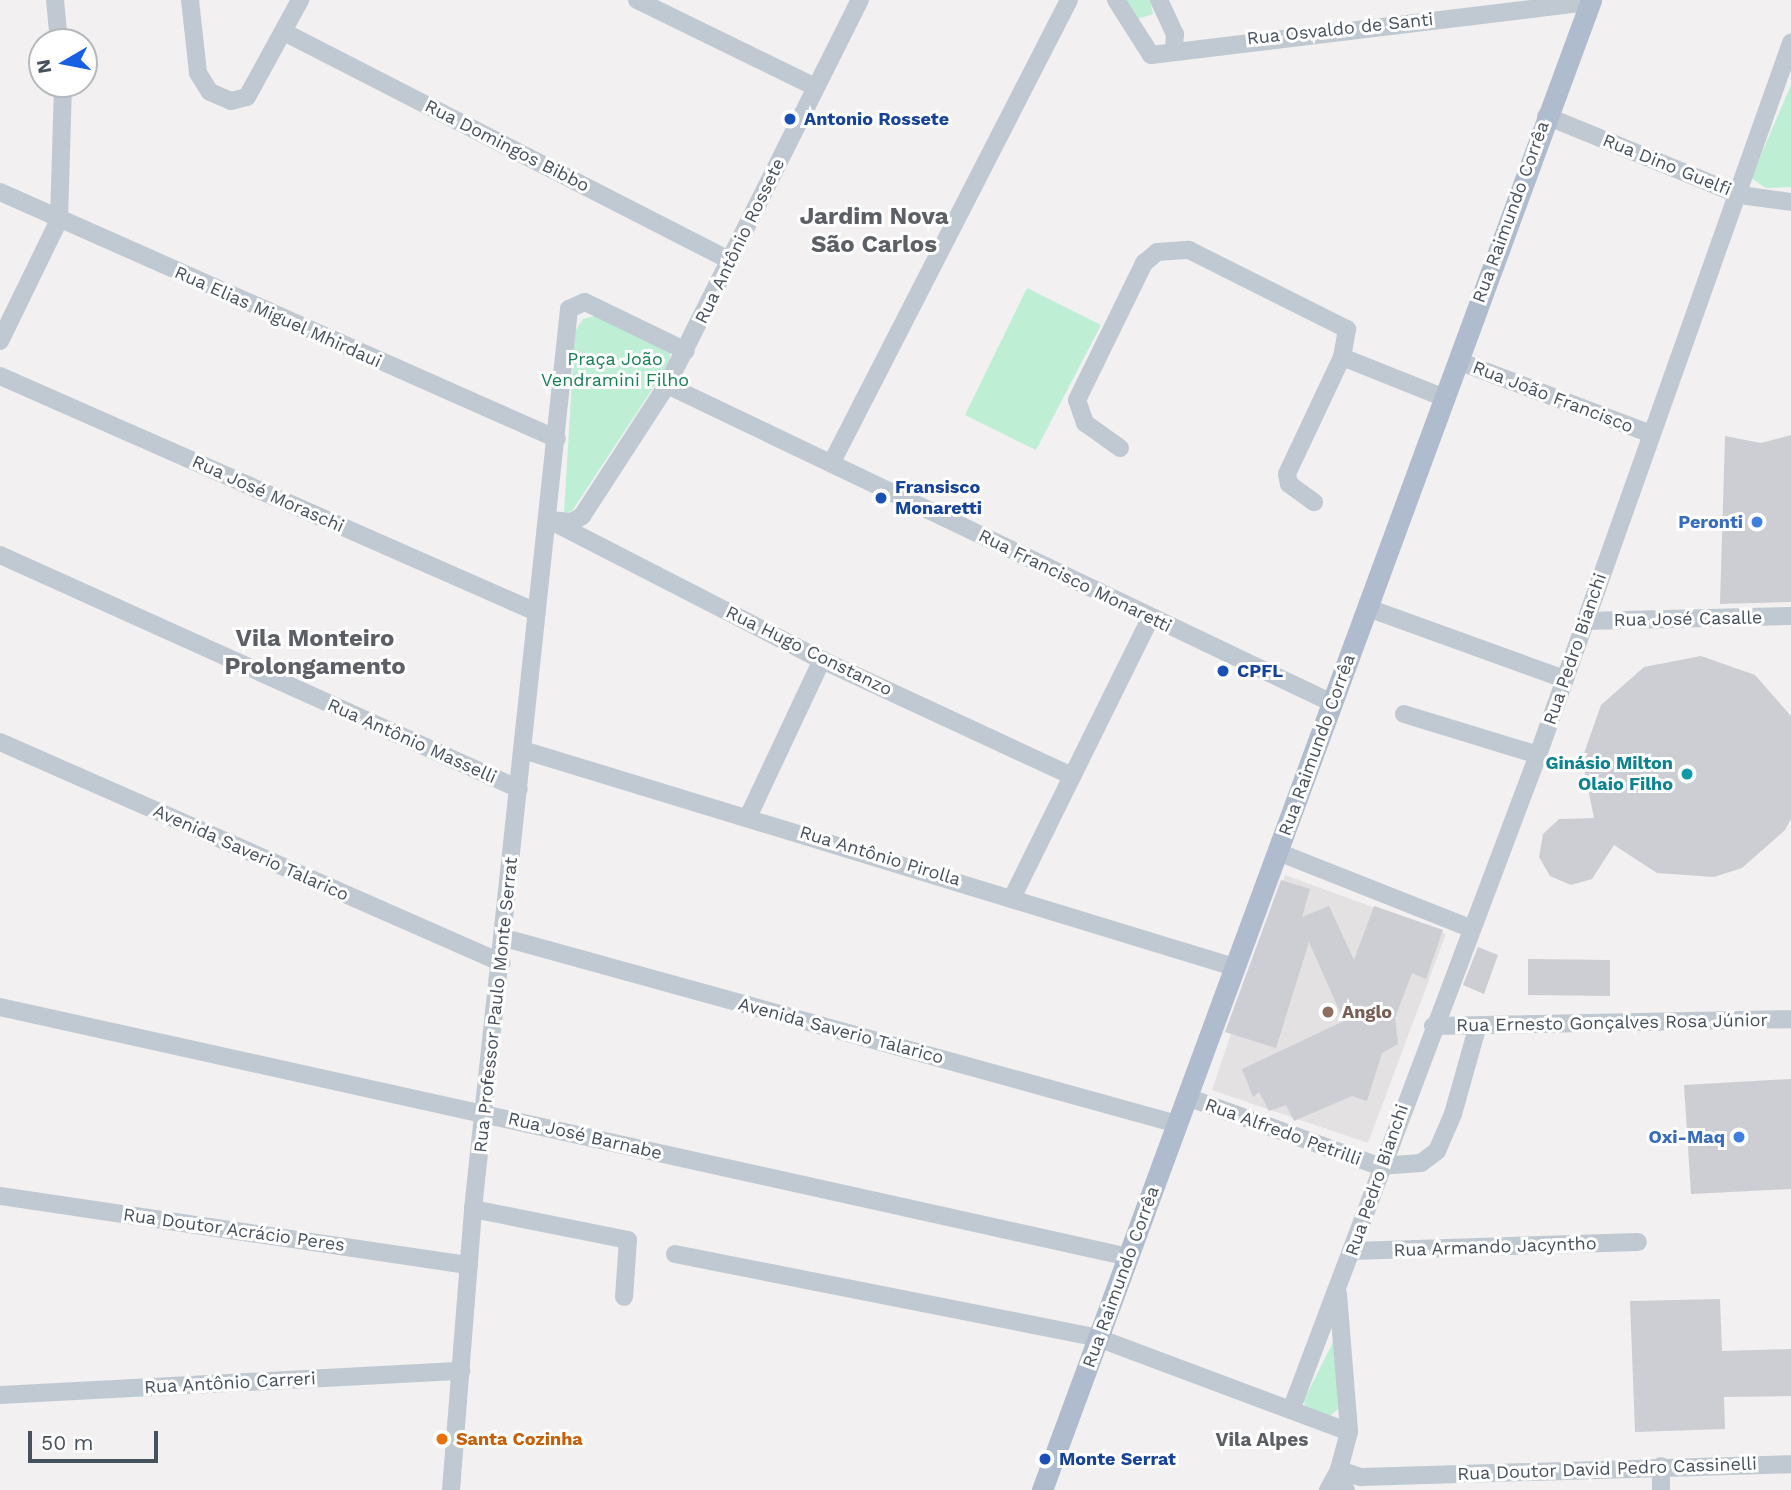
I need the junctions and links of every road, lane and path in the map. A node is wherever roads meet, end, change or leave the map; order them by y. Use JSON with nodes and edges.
{"nodes":[{"id":1,"x":55,"y":0,"type":"edge"},
{"id":2,"x":190,"y":0,"type":"edge"},
{"id":3,"x":300,"y":0,"type":"edge"},
{"id":4,"x":637,"y":0,"type":"edge"},
{"id":5,"x":860,"y":0,"type":"edge"},
{"id":6,"x":1069,"y":0,"type":"edge"},
{"id":7,"x":1116,"y":0,"type":"edge"},
{"id":8,"x":1159,"y":0,"type":"edge"},
{"id":9,"x":1591,"y":1,"type":"edge"},
{"id":10,"x":58,"y":28,"type":"edge"},
{"id":11,"x":284,"y":32,"type":"junction"},
{"id":12,"x":1791,"y":43,"type":"edge"},
{"id":13,"x":1174,"y":48,"type":"junction"},
{"id":14,"x":816,"y":87,"type":"junction"},
{"id":15,"x":63,"y":98,"type":"edge"},
{"id":16,"x":1546,"y":116,"type":"junction"},
{"id":17,"x":0,"y":192,"type":"edge"},
{"id":18,"x":1740,"y":195,"type":"junction"},
{"id":19,"x":1791,"y":202,"type":"edge"},
{"id":20,"x":59,"y":220,"type":"junction"},
{"id":21,"x":729,"y":260,"type":"junction"},
{"id":22,"x":0,"y":341,"type":"edge"},
{"id":23,"x":686,"y":351,"type":"junction"},
{"id":24,"x":1342,"y":357,"type":"junction"},
{"id":25,"x":1458,"y":361,"type":"junction"},
{"id":26,"x":0,"y":376,"type":"edge"},
{"id":27,"x":667,"y":385,"type":"junction"},
{"id":28,"x":1445,"y":398,"type":"junction"},
{"id":29,"x":1649,"y":433,"type":"junction"},
{"id":30,"x":557,"y":439,"type":"junction"},
{"id":31,"x":1120,"y":448,"type":"dead end"},
{"id":32,"x":832,"y":462,"type":"junction"},
{"id":33,"x":1314,"y":502,"type":"dead end"},
{"id":34,"x":549,"y":520,"type":"junction"},
{"id":35,"x":0,"y":555,"type":"edge"},
{"id":36,"x":1368,"y":608,"type":"junction"},
{"id":37,"x":536,"y":612,"type":"junction"},
{"id":38,"x":1791,"y":617,"type":"edge"},
{"id":39,"x":1150,"y":619,"type":"junction"},
{"id":40,"x":1585,"y":621,"type":"junction"},
{"id":41,"x":822,"y":660,"type":"junction"},
{"id":42,"x":1564,"y":679,"type":"junction"},
{"id":43,"x":1332,"y":703,"type":"junction"},
{"id":44,"x":1404,"y":714,"type":"dead end"},
{"id":45,"x":0,"y":742,"type":"edge"},
{"id":46,"x":523,"y":750,"type":"junction"},
{"id":47,"x":1538,"y":755,"type":"junction"},
{"id":48,"x":1072,"y":776,"type":"junction"},
{"id":49,"x":519,"y":789,"type":"junction"},
{"id":50,"x":748,"y":817,"type":"junction"},
{"id":51,"x":1278,"y":852,"type":"junction"},
{"id":52,"x":1013,"y":896,"type":"junction"},
{"id":53,"x":1470,"y":928,"type":"junction"},
{"id":54,"x":505,"y":938,"type":"junction"},
{"id":55,"x":502,"y":963,"type":"junction"},
{"id":56,"x":1234,"y":967,"type":"junction"},
{"id":57,"x":0,"y":1007,"type":"edge"},
{"id":58,"x":1791,"y":1019,"type":"edge"},
{"id":59,"x":1479,"y":1025,"type":"junction"},
{"id":60,"x":1433,"y":1026,"type":"junction"},
{"id":61,"x":1187,"y":1097,"type":"junction"},
{"id":62,"x":486,"y":1114,"type":"junction"},
{"id":63,"x":1177,"y":1124,"type":"junction"},
{"id":64,"x":1379,"y":1167,"type":"junction"},
{"id":65,"x":0,"y":1196,"type":"edge"},
{"id":66,"x":473,"y":1209,"type":"junction"},
{"id":67,"x":1638,"y":1242,"type":"dead end"},
{"id":68,"x":1352,"y":1251,"type":"junction"},
{"id":69,"x":675,"y":1254,"type":"dead end"},
{"id":70,"x":1129,"y":1257,"type":"junction"},
{"id":71,"x":468,"y":1265,"type":"junction"},
{"id":72,"x":1338,"y":1290,"type":"junction"},
{"id":73,"x":624,"y":1297,"type":"dead end"},
{"id":74,"x":1098,"y":1338,"type":"junction"},
{"id":75,"x":461,"y":1371,"type":"junction"},
{"id":76,"x":0,"y":1395,"type":"edge"},
{"id":77,"x":1291,"y":1410,"type":"junction"},
{"id":78,"x":1349,"y":1432,"type":"junction"},
{"id":79,"x":1791,"y":1464,"type":"edge"},
{"id":80,"x":1661,"y":1465,"type":"junction"},
{"id":81,"x":1339,"y":1470,"type":"junction"},
{"id":82,"x":451,"y":1490,"type":"edge"},
{"id":83,"x":1042,"y":1490,"type":"edge"},
{"id":84,"x":1328,"y":1490,"type":"edge"},
{"id":85,"x":1346,"y":1490,"type":"edge"},
{"id":86,"x":1661,"y":1490,"type":"edge"}],
"edges":[{"from":1,"to":10,"type":"street"},
{"from":2,"to":11,"type":"street"},
{"from":3,"to":11,"type":"street"},
{"from":4,"to":14,"type":"street"},
{"from":5,"to":14,"type":"street","name":"Rua Antônio Rossete"},
{"from":6,"to":32,"type":"street"},
{"from":7,"to":13,"type":"street","name":"Rua Osvaldo de Santi"},
{"from":8,"to":13,"type":"street"},
{"from":9,"to":13,"type":"street","name":"Rua Osvaldo de Santi"},
{"from":9,"to":16,"type":"main road","name":"Rua Raimundo Corrêa"},
{"from":11,"to":21,"type":"street","name":"Rua Domingos Bibbo"},
{"from":12,"to":18,"type":"street","name":"Rua Pedro Bianchi"},
{"from":14,"to":21,"type":"street","name":"Rua Antônio Rossete"},
{"from":15,"to":20,"type":"street"},
{"from":16,"to":18,"type":"street","name":"Rua Dino Guelfi"},
{"from":16,"to":25,"type":"main road","name":"Rua Raimundo Corrêa"},
{"from":17,"to":20,"type":"street","name":"Rua Elias Miguel Mhirdaui"},
{"from":18,"to":19,"type":"street","name":"Rua Dino Guelfi"},
{"from":18,"to":29,"type":"street","name":"Rua Pedro Bianchi"},
{"from":20,"to":22,"type":"street"},
{"from":20,"to":30,"type":"street","name":"Rua Elias Miguel Mhirdaui"},
{"from":21,"to":23,"type":"street","name":"Rua Antônio Rossete"},
{"from":23,"to":27,"type":"street","name":"Rua Antônio Rossete"},
{"from":23,"to":30,"type":"street"},
{"from":24,"to":28,"type":"street"},
{"from":24,"to":31,"type":"street"},
{"from":24,"to":33,"type":"street"},
{"from":25,"to":28,"type":"main road","name":"Rua Raimundo Corrêa"},
{"from":25,"to":29,"type":"street","name":"Rua João Francisco"},
{"from":26,"to":37,"type":"street","name":"Rua José Moraschi"},
{"from":27,"to":32,"type":"street","name":"Rua Francisco Monaretti"},
{"from":27,"to":34,"type":"street","name":"Rua Antônio Rossete"},
{"from":28,"to":36,"type":"main road","name":"Rua Raimundo Corrêa"},
{"from":29,"to":40,"type":"street","name":"Rua Pedro Bianchi"},
{"from":30,"to":34,"type":"street"},
{"from":32,"to":39,"type":"street","name":"Rua Francisco Monaretti"},
{"from":34,"to":37,"type":"street","name":"Rua Professor Paulo Monte Serrat"},
{"from":34,"to":41,"type":"street","name":"Rua Hugo Constanzo"},
{"from":35,"to":49,"type":"street","name":"Rua Antônio Masselli"},
{"from":36,"to":42,"type":"street"},
{"from":36,"to":43,"type":"main road","name":"Rua Raimundo Corrêa"},
{"from":37,"to":46,"type":"street","name":"Rua Professor Paulo Monte Serrat"},
{"from":38,"to":40,"type":"street","name":"Rua José Casalle"},
{"from":39,"to":43,"type":"street","name":"Rua Francisco Monaretti"},
{"from":39,"to":48,"type":"street"},
{"from":40,"to":42,"type":"street","name":"Rua Pedro Bianchi"},
{"from":41,"to":48,"type":"street","name":"Rua Hugo Constanzo"},
{"from":41,"to":50,"type":"street"},
{"from":42,"to":47,"type":"street","name":"Rua Pedro Bianchi"},
{"from":43,"to":51,"type":"main road","name":"Rua Raimundo Corrêa"},
{"from":44,"to":47,"type":"street"},
{"from":45,"to":55,"type":"street","name":"Avenida Saverio Talarico"},
{"from":46,"to":49,"type":"street","name":"Rua Professor Paulo Monte Serrat"},
{"from":46,"to":50,"type":"street","name":"Rua Antônio Pirolla"},
{"from":47,"to":53,"type":"street","name":"Rua Pedro Bianchi"},
{"from":48,"to":52,"type":"street"},
{"from":49,"to":54,"type":"street","name":"Rua Professor Paulo Monte Serrat"},
{"from":50,"to":52,"type":"street","name":"Rua Antônio Pirolla"},
{"from":51,"to":53,"type":"street"},
{"from":51,"to":56,"type":"main road","name":"Rua Raimundo Corrêa"},
{"from":52,"to":56,"type":"street","name":"Rua Antônio Pirolla"},
{"from":53,"to":60,"type":"street","name":"Rua Pedro Bianchi"},
{"from":54,"to":55,"type":"street","name":"Rua Professor Paulo Monte Serrat"},
{"from":54,"to":63,"type":"street","name":"Avenida Saverio Talarico"},
{"from":55,"to":62,"type":"street","name":"Rua Professor Paulo Monte Serrat"},
{"from":56,"to":61,"type":"main road","name":"Rua Raimundo Corrêa"},
{"from":57,"to":62,"type":"street","name":"Rua José Barnabe"},
{"from":58,"to":59,"type":"street","name":"Rua Ernesto Gonçalves Rosa Júnior"},
{"from":59,"to":60,"type":"street","name":"Rua Ernesto Gonçalves Rosa Júnior"},
{"from":59,"to":64,"type":"street"},
{"from":60,"to":64,"type":"street","name":"Rua Pedro Bianchi"},
{"from":61,"to":63,"type":"main road","name":"Rua Raimundo Corrêa"},
{"from":61,"to":64,"type":"street","name":"Rua Alfredo Petrilli"},
{"from":62,"to":66,"type":"street","name":"Rua Professor Paulo Monte Serrat"},
{"from":62,"to":70,"type":"street","name":"Rua José Barnabe"},
{"from":63,"to":70,"type":"main road","name":"Rua Raimundo Corrêa"},
{"from":64,"to":68,"type":"street","name":"Rua Pedro Bianchi"},
{"from":65,"to":71,"type":"street","name":"Rua Doutor Acrácio Peres"},
{"from":66,"to":71,"type":"street","name":"Rua Professor Paulo Monte Serrat"},
{"from":66,"to":73,"type":"street"},
{"from":67,"to":68,"type":"street","name":"Rua Armando Jacyntho"},
{"from":68,"to":72,"type":"street","name":"Rua Pedro Bianchi"},
{"from":69,"to":74,"type":"street"},
{"from":70,"to":74,"type":"main road","name":"Rua Raimundo Corrêa"},
{"from":71,"to":75,"type":"street","name":"Rua Professor Paulo Monte Serrat"},
{"from":72,"to":77,"type":"street","name":"Rua Pedro Bianchi"},
{"from":72,"to":78,"type":"street"},
{"from":74,"to":77,"type":"street"},
{"from":74,"to":83,"type":"main road","name":"Rua Raimundo Corrêa"},
{"from":75,"to":76,"type":"street","name":"Rua Antônio Carreri"},
{"from":75,"to":82,"type":"street","name":"Rua Professor Paulo Monte Serrat"},
{"from":77,"to":78,"type":"street"},
{"from":78,"to":81,"type":"street"},
{"from":79,"to":80,"type":"street","name":"Rua Doutor David Pedro Cassinelli"},
{"from":80,"to":81,"type":"street","name":"Rua Doutor David Pedro Cassinelli"},
{"from":80,"to":86,"type":"street"},
{"from":81,"to":84,"type":"street"},
{"from":81,"to":85,"type":"street"}]}
